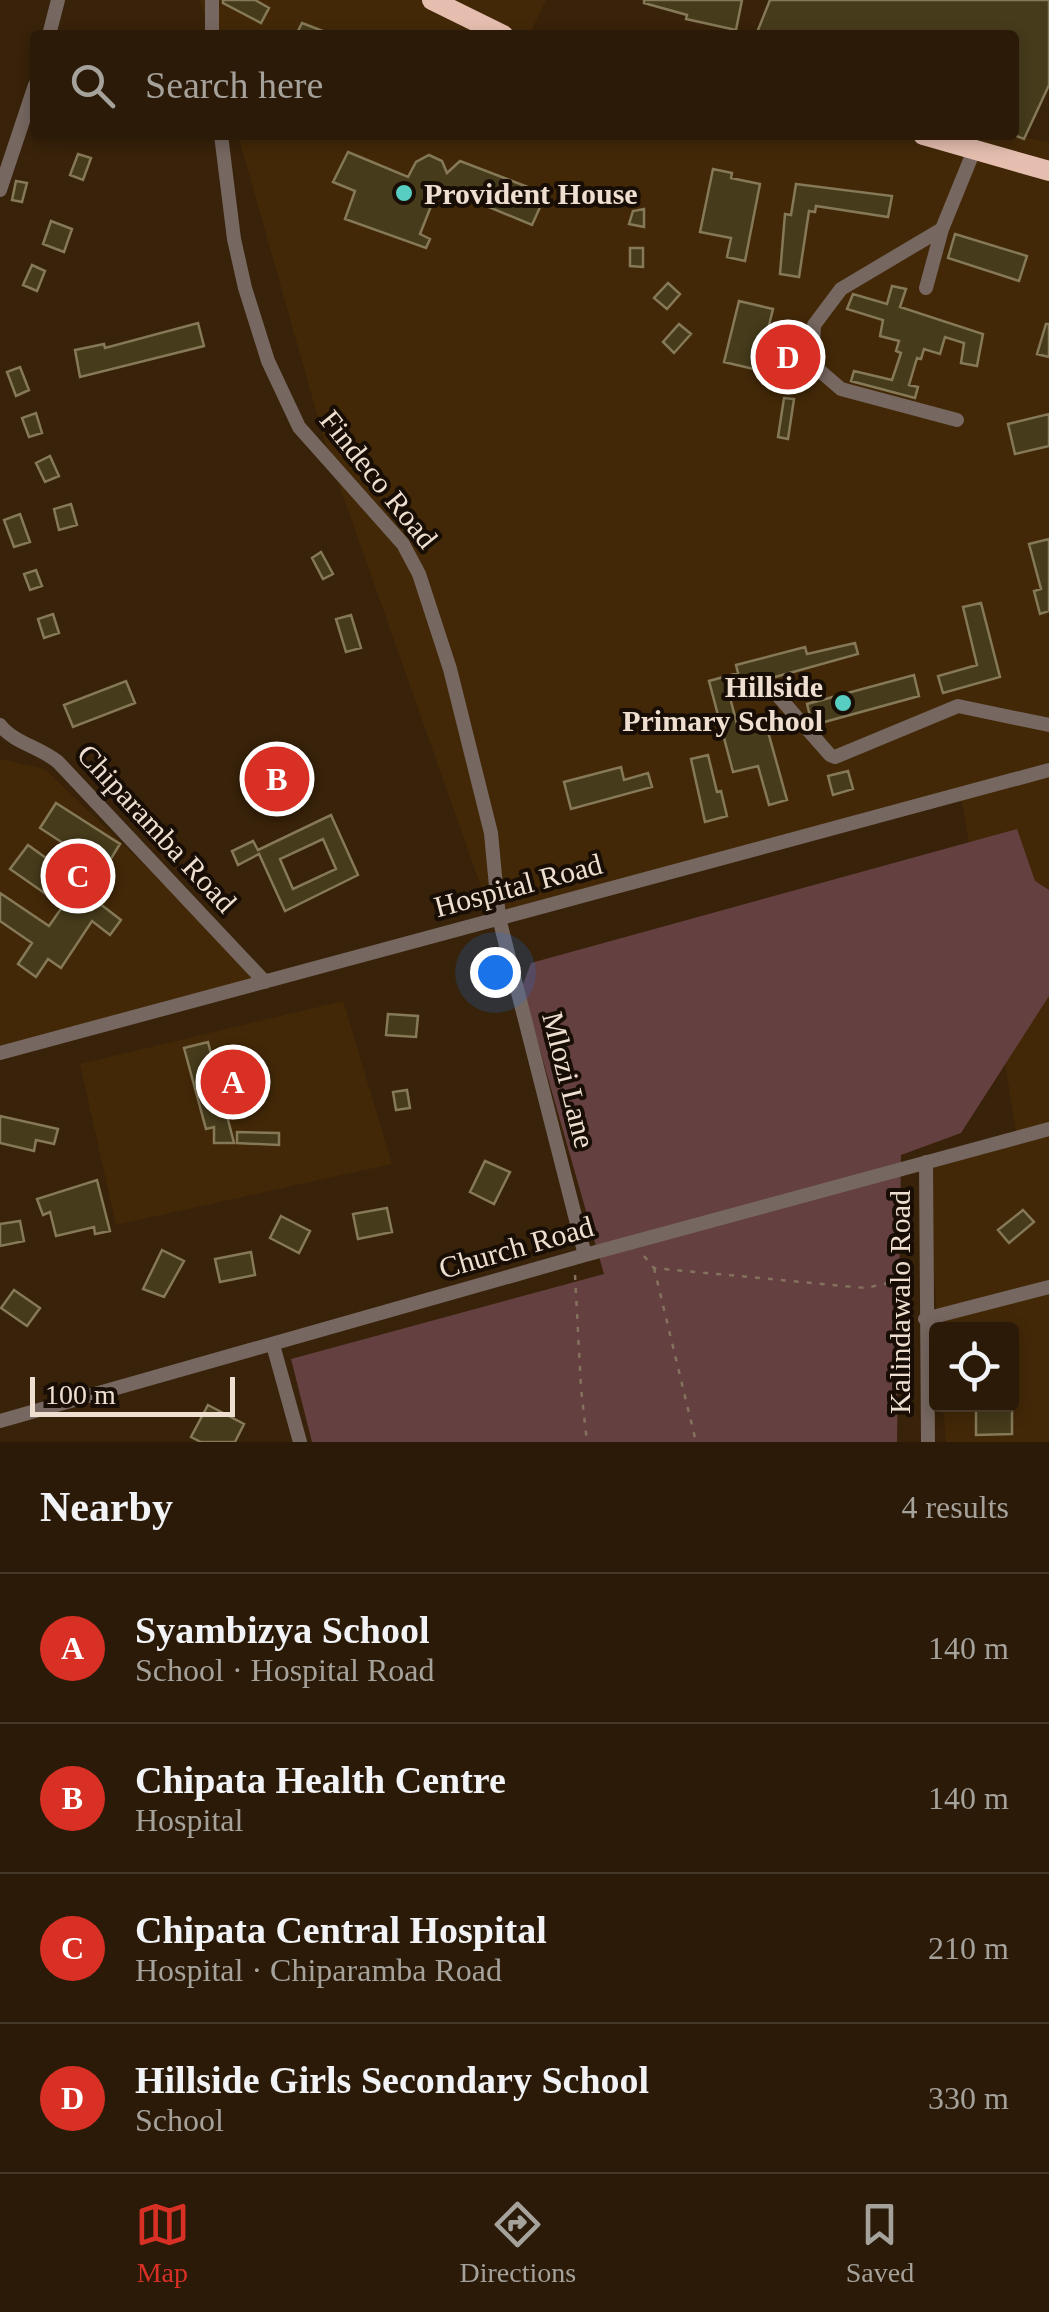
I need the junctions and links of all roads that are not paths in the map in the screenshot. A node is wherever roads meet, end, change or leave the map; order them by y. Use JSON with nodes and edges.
{"nodes":[{"id":1,"x":58,"y":0,"type":"edge"},
{"id":2,"x":212,"y":0,"type":"edge"},
{"id":3,"x":432,"y":0,"type":"edge"},
{"id":4,"x":50,"y":30,"type":"edge"},
{"id":5,"x":212,"y":30,"type":"edge"},
{"id":6,"x":493,"y":30,"type":"edge"},
{"id":7,"x":30,"y":100,"type":"edge"},
{"id":8,"x":222,"y":140,"type":"edge"},
{"id":9,"x":942,"y":140,"type":"edge"},
{"id":10,"x":975,"y":148,"type":"junction"},
{"id":11,"x":1049,"y":171,"type":"edge"},
{"id":12,"x":0,"y":190,"type":"edge"},
{"id":13,"x":942,"y":229,"type":"junction"},
{"id":14,"x":926,"y":288,"type":"dead end"},
{"id":15,"x":957,"y":420,"type":"dead end"},
{"id":16,"x":779,"y":698,"type":"dead end"},
{"id":17,"x":1049,"y":726,"type":"edge"},
{"id":18,"x":3,"y":732,"type":"edge"},
{"id":19,"x":1049,"y":770,"type":"edge"},
{"id":20,"x":499,"y":918,"type":"junction"},
{"id":21,"x":265,"y":982,"type":"junction"},
{"id":22,"x":0,"y":1053,"type":"edge"},
{"id":23,"x":1049,"y":1129,"type":"edge"},
{"id":24,"x":926,"y":1162,"type":"junction"},
{"id":25,"x":580,"y":1257,"type":"junction"},
{"id":26,"x":1049,"y":1288,"type":"edge"},
{"id":27,"x":925,"y":1319,"type":"junction"},
{"id":28,"x":273,"y":1346,"type":"junction"},
{"id":29,"x":0,"y":1421,"type":"edge"},
{"id":30,"x":300,"y":1442,"type":"edge"},
{"id":31,"x":928,"y":1442,"type":"edge"}],
"edges":[{"from":1,"to":4,"type":"street"},
{"from":2,"to":5,"type":"street"},
{"from":3,"to":6,"type":"highway"},
{"from":7,"to":12,"type":"street"},
{"from":8,"to":20,"type":"street","name":"Findeco Road"},
{"from":9,"to":10,"type":"highway"},
{"from":10,"to":11,"type":"highway"},
{"from":10,"to":13,"type":"street"},
{"from":13,"to":14,"type":"street"},
{"from":13,"to":15,"type":"street"},
{"from":16,"to":17,"type":"street"},
{"from":18,"to":21,"type":"street","name":"Chiparamba Road"},
{"from":19,"to":20,"type":"street","name":"Hospital Road"},
{"from":20,"to":21,"type":"street","name":"Hospital Road"},
{"from":20,"to":25,"type":"street","name":"Mlozi Lane"},
{"from":21,"to":22,"type":"street","name":"Hospital Road"},
{"from":23,"to":24,"type":"street","name":"Church Road"},
{"from":24,"to":25,"type":"street","name":"Church Road"},
{"from":24,"to":27,"type":"street","name":"Kalindawalo Road"},
{"from":25,"to":28,"type":"street","name":"Church Road"},
{"from":26,"to":27,"type":"street"},
{"from":27,"to":31,"type":"street","name":"Kalindawalo Road"},
{"from":28,"to":29,"type":"street","name":"Church Road"},
{"from":28,"to":30,"type":"street"}]}
